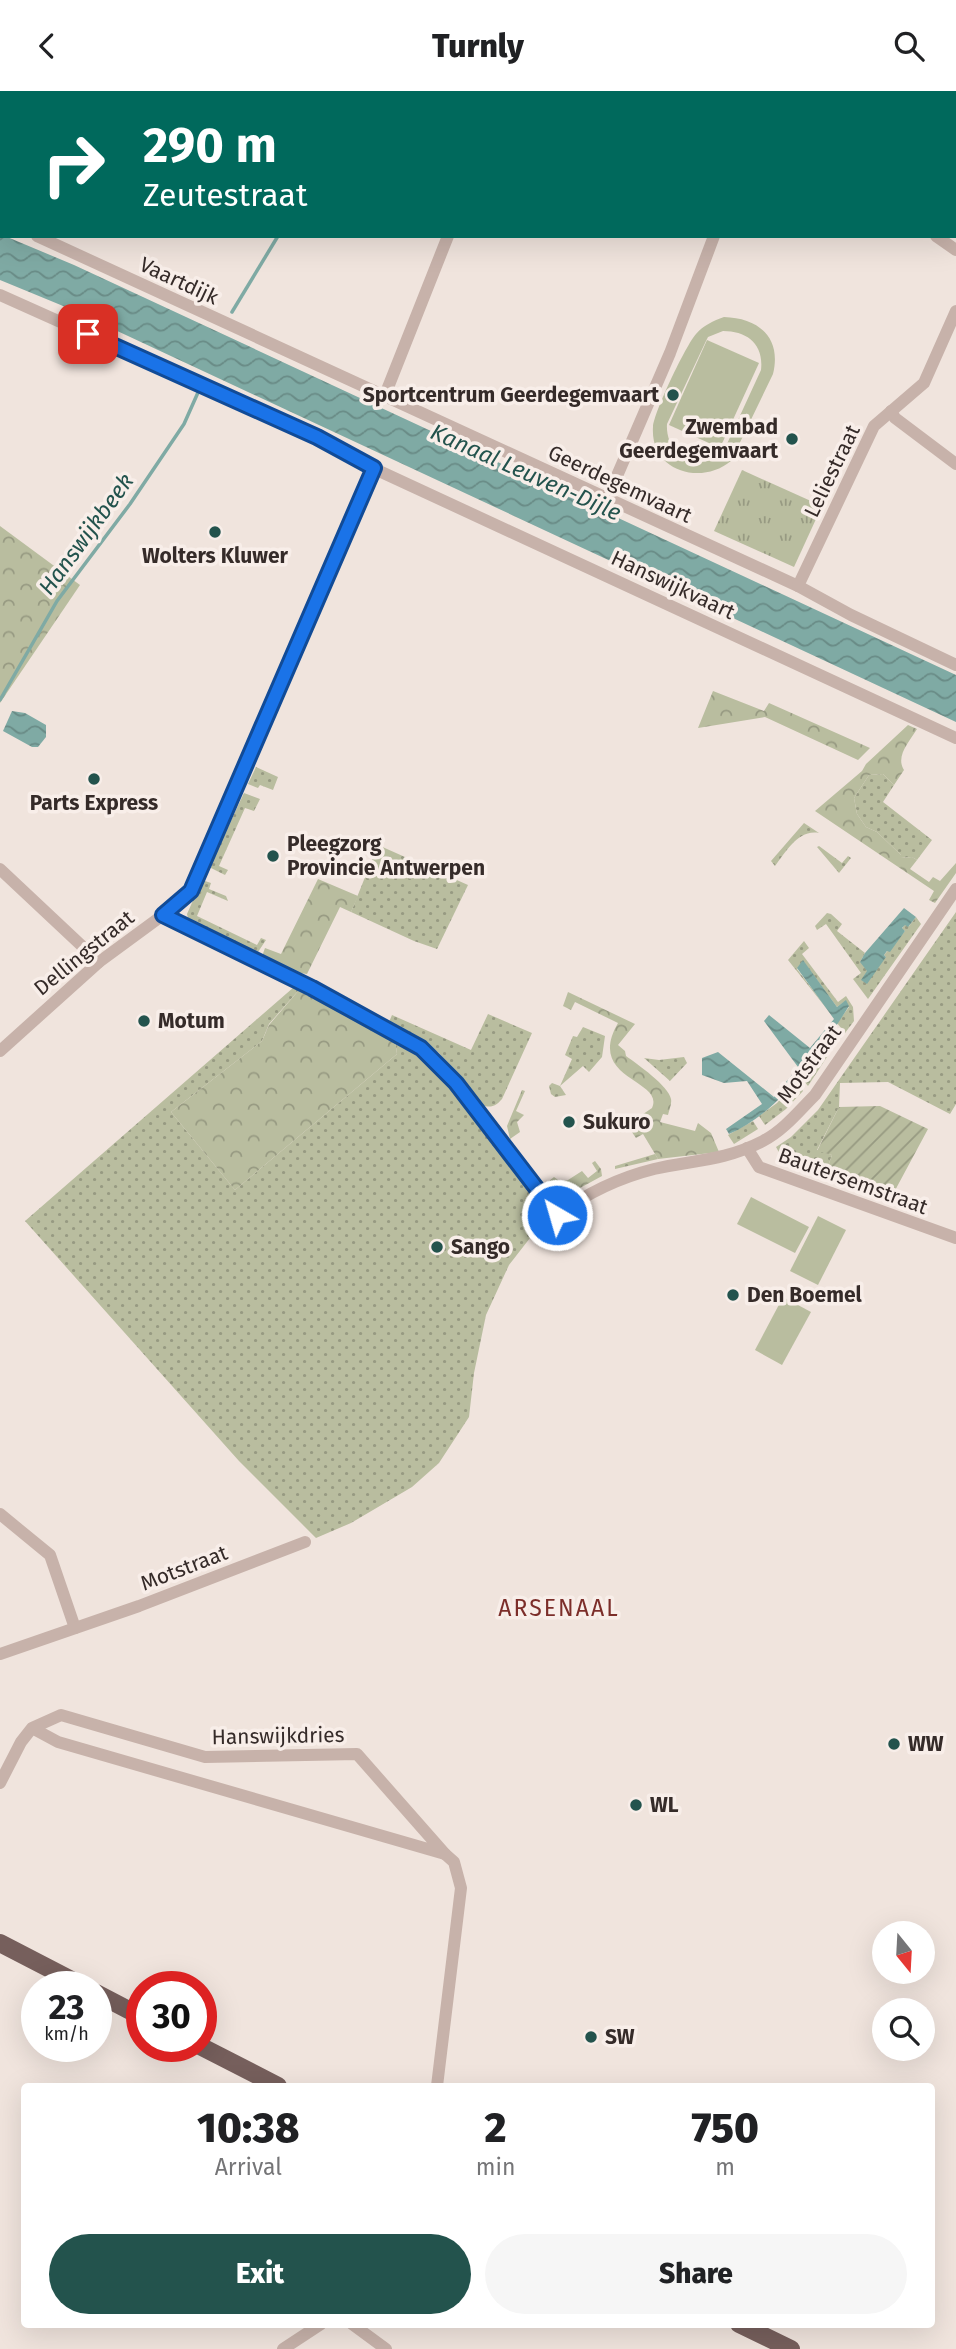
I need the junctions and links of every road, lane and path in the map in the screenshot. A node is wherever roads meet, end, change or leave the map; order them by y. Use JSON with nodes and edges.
{"nodes":[{"id":1,"x":41,"y":238,"type":"edge"},
{"id":2,"x":447,"y":238,"type":"edge"},
{"id":3,"x":713,"y":238,"type":"edge"},
{"id":4,"x":939,"y":238,"type":"edge"},
{"id":5,"x":956,"y":250,"type":"edge"},
{"id":6,"x":0,"y":295,"type":"edge"},
{"id":7,"x":956,"y":311,"type":"edge"},
{"id":8,"x":228,"y":325,"type":"joint"},
{"id":9,"x":385,"y":395,"type":"junction"},
{"id":10,"x":891,"y":411,"type":"junction"},
{"id":11,"x":956,"y":464,"type":"edge"},
{"id":12,"x":374,"y":468,"type":"junction"},
{"id":13,"x":607,"y":499,"type":"junction"},
{"id":14,"x":798,"y":586,"type":"junction"},
{"id":15,"x":956,"y":665,"type":"edge"},
{"id":16,"x":956,"y":738,"type":"edge"},
{"id":17,"x":0,"y":869,"type":"edge"},
{"id":18,"x":956,"y":888,"type":"edge"},
{"id":19,"x":163,"y":915,"type":"junction"},
{"id":20,"x":99,"y":962,"type":"junction"},
{"id":21,"x":0,"y":1051,"type":"edge"},
{"id":22,"x":747,"y":1148,"type":"junction"},
{"id":23,"x":956,"y":1238,"type":"edge"},
{"id":24,"x":0,"y":1514,"type":"edge"},
{"id":25,"x":305,"y":1542,"type":"dead end"},
{"id":26,"x":75,"y":1628,"type":"junction"},
{"id":27,"x":0,"y":1654,"type":"edge"},
{"id":28,"x":32,"y":1728,"type":"junction"},
{"id":29,"x":0,"y":1783,"type":"edge"},
{"id":30,"x":445,"y":1854,"type":"junction"},
{"id":31,"x":0,"y":1943,"type":"edge"},
{"id":32,"x":54,"y":1971,"type":"edge"},
{"id":33,"x":217,"y":2055,"type":"edge"},
{"id":34,"x":272,"y":2083,"type":"edge"},
{"id":35,"x":437,"y":2083,"type":"edge"},
{"id":36,"x":315,"y":2328,"type":"edge"},
{"id":37,"x":357,"y":2328,"type":"edge"},
{"id":38,"x":755,"y":2328,"type":"edge"},
{"id":39,"x":283,"y":2349,"type":"edge"},
{"id":40,"x":386,"y":2349,"type":"edge"},
{"id":41,"x":792,"y":2349,"type":"edge"}],
"edges":[{"from":1,"to":8,"type":"street","name":"Vaartdijk"},
{"from":2,"to":9,"type":"street"},
{"from":3,"to":13,"type":"street"},
{"from":4,"to":5,"type":"street"},
{"from":6,"to":12,"type":"street","name":"Hanswijkvaart"},
{"from":7,"to":10,"type":"street","name":"Leliestraat"},
{"from":8,"to":9,"type":"street","name":"Geerdegemvaart"},
{"from":9,"to":13,"type":"street","name":"Geerdegemvaart"},
{"from":10,"to":11,"type":"street"},
{"from":10,"to":14,"type":"street","name":"Leliestraat"},
{"from":12,"to":16,"type":"street","name":"Hanswijkvaart"},
{"from":12,"to":19,"type":"street","name":"Dellingstraat"},
{"from":13,"to":14,"type":"street","name":"Geerdegemvaart"},
{"from":14,"to":15,"type":"street","name":"Geerdegemvaart"},
{"from":17,"to":20,"type":"street"},
{"from":18,"to":22,"type":"street","name":"Motstraat"},
{"from":19,"to":20,"type":"street","name":"Dellingstraat"},
{"from":19,"to":22,"type":"street","name":"Motstraat"},
{"from":20,"to":21,"type":"street","name":"Dellingstraat"},
{"from":22,"to":23,"type":"street","name":"Bautersemstraat"},
{"from":24,"to":26,"type":"street"},
{"from":25,"to":26,"type":"street","name":"Motstraat"},
{"from":26,"to":27,"type":"street","name":"Motstraat"},
{"from":28,"to":29,"type":"street"},
{"from":28,"to":30,"type":"street"},
{"from":28,"to":30,"type":"street","name":"Hanswijkdries"},
{"from":30,"to":35,"type":"street","name":"Hanswijkdries"},
{"from":31,"to":32,"type":"main road"},
{"from":33,"to":34,"type":"main road"},
{"from":36,"to":39,"type":"street"},
{"from":37,"to":40,"type":"street"},
{"from":38,"to":41,"type":"main road"}]}
